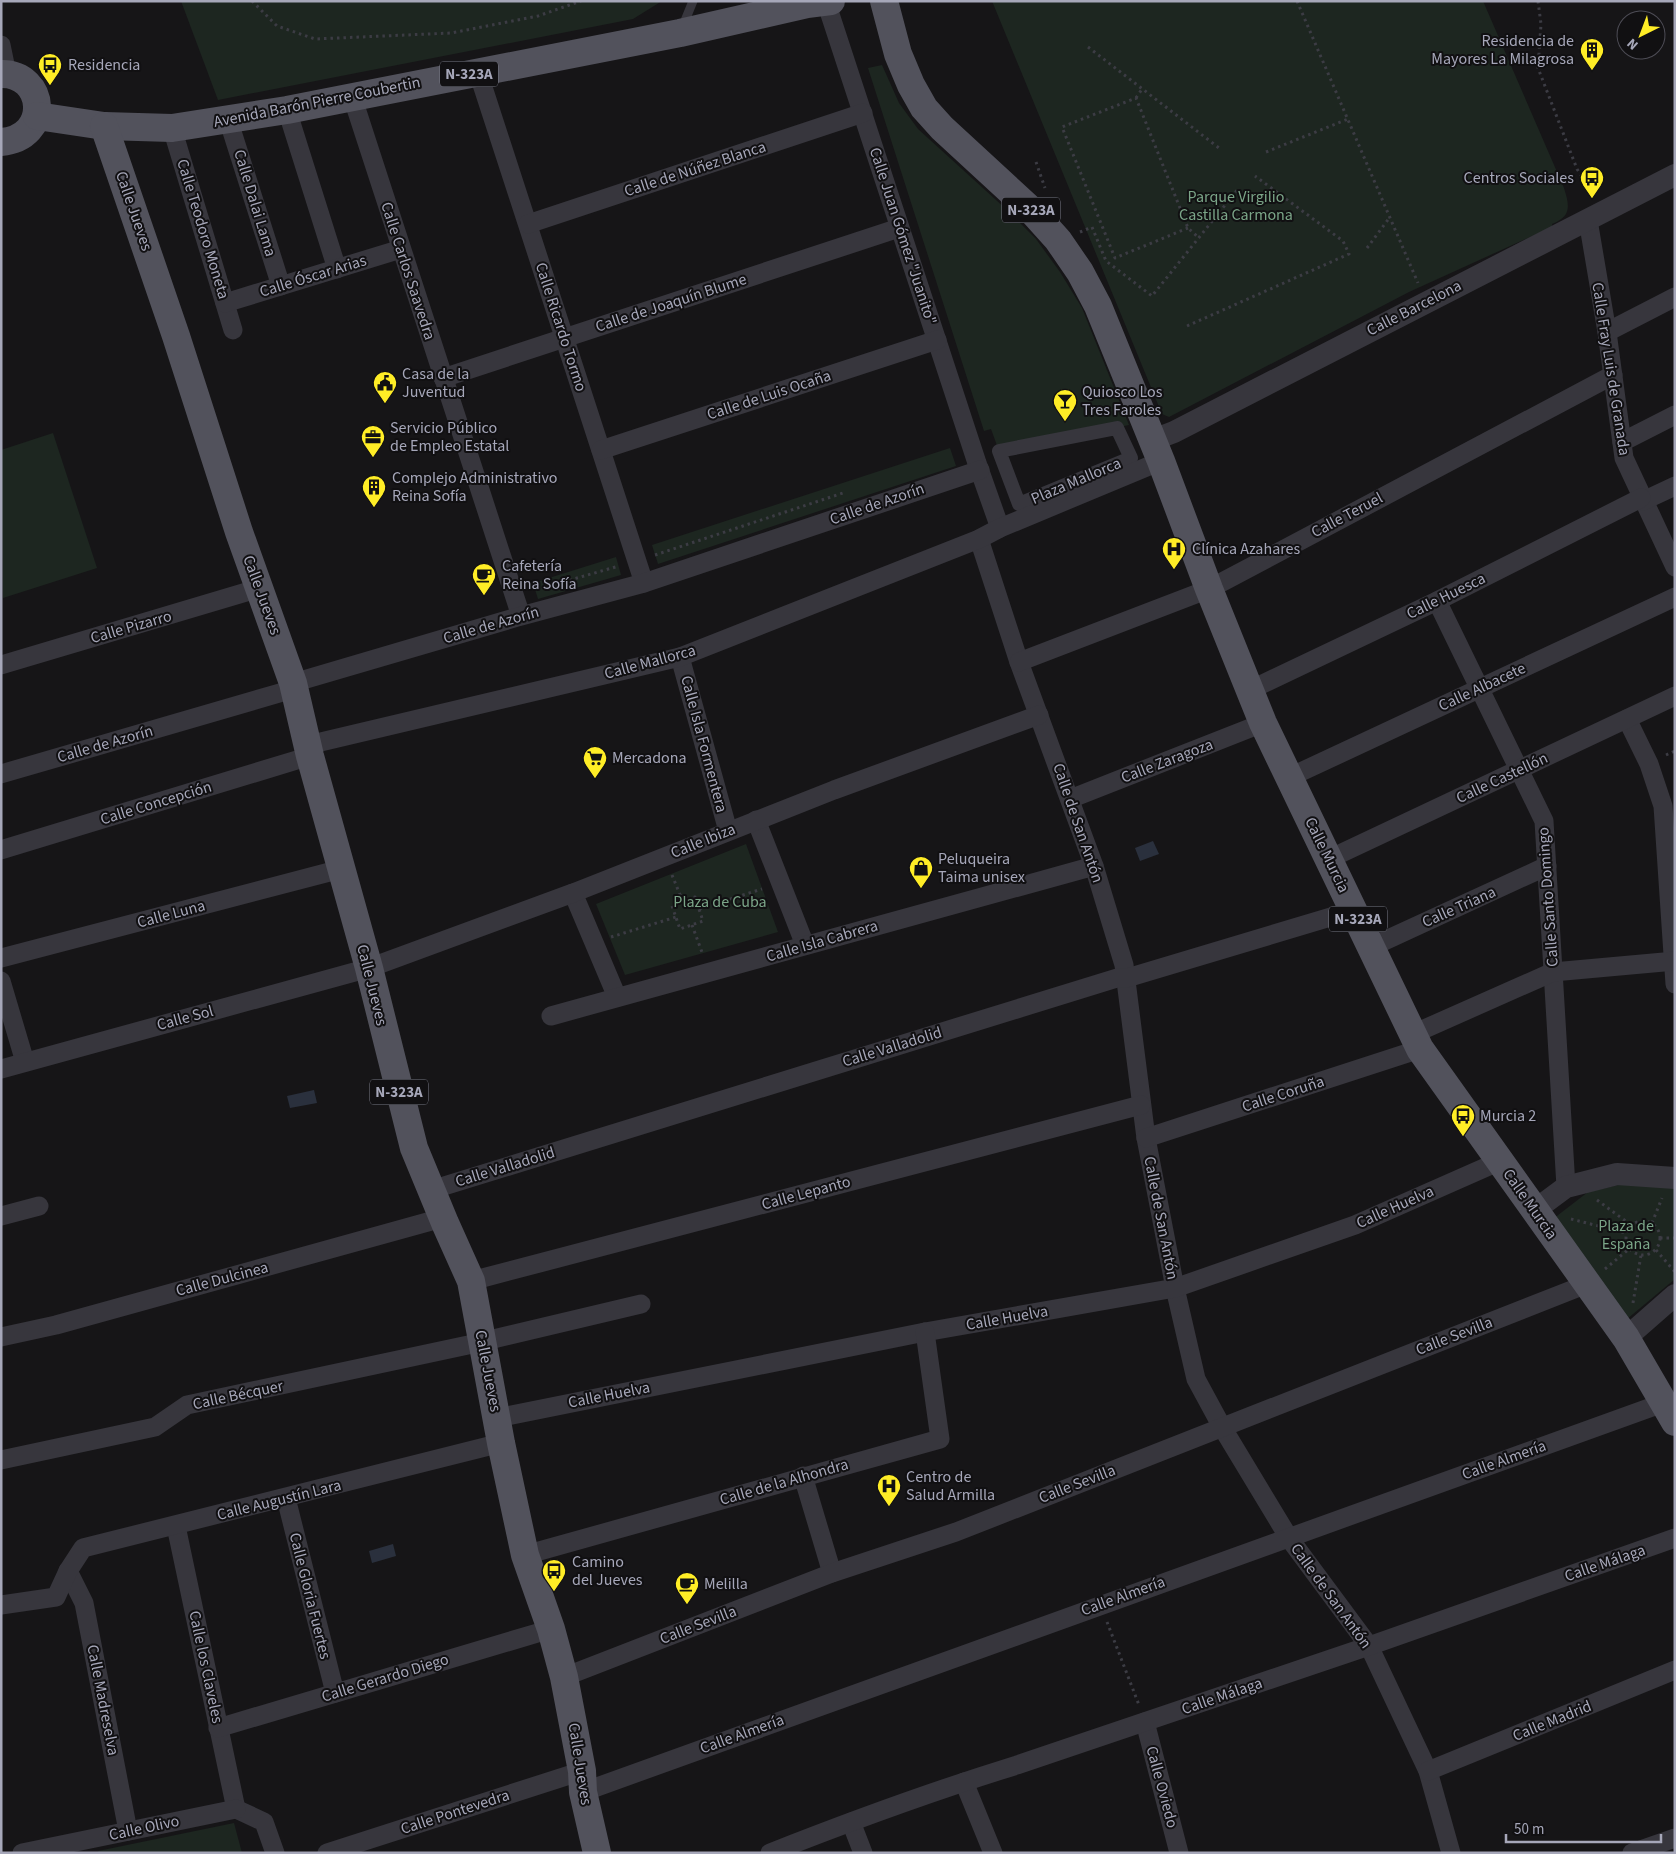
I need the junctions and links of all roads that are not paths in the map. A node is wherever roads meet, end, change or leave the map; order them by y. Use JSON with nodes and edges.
{"nodes":[{"id":1,"x":693,"y":1,"type":"edge"},
{"id":2,"x":884,"y":1,"type":"edge"},
{"id":3,"x":817,"y":2,"type":"edge"},
{"id":4,"x":680,"y":33,"type":"junction"},
{"id":5,"x":1,"y":45,"type":"edge"},
{"id":6,"x":478,"y":72,"type":"junction"},
{"id":7,"x":4,"y":74,"type":"edge"},
{"id":8,"x":352,"y":96,"type":"junction"},
{"id":9,"x":287,"y":110,"type":"junction"},
{"id":10,"x":862,"y":113,"type":"junction"},
{"id":11,"x":37,"y":116,"type":"junction"},
{"id":12,"x":228,"y":119,"type":"junction"},
{"id":13,"x":104,"y":126,"type":"junction"},
{"id":14,"x":172,"y":128,"type":"junction"},
{"id":15,"x":1,"y":142,"type":"edge"},
{"id":16,"x":1675,"y":175,"type":"edge"},
{"id":17,"x":1588,"y":220,"type":"junction"},
{"id":18,"x":528,"y":224,"type":"junction"},
{"id":19,"x":900,"y":228,"type":"junction"},
{"id":20,"x":401,"y":249,"type":"junction"},
{"id":21,"x":337,"y":269,"type":"junction"},
{"id":22,"x":281,"y":286,"type":"junction"},
{"id":23,"x":1675,"y":297,"type":"edge"},
{"id":24,"x":225,"y":303,"type":"junction"},
{"id":25,"x":233,"y":330,"type":"dead end"},
{"id":26,"x":1607,"y":332,"type":"junction"},
{"id":27,"x":565,"y":338,"type":"junction"},
{"id":28,"x":937,"y":340,"type":"junction"},
{"id":29,"x":1613,"y":375,"type":"junction"},
{"id":30,"x":443,"y":378,"type":"junction"},
{"id":31,"x":1675,"y":415,"type":"edge"},
{"id":32,"x":1622,"y":442,"type":"junction"},
{"id":33,"x":602,"y":450,"type":"junction"},
{"id":34,"x":1157,"y":451,"type":"junction"},
{"id":35,"x":980,"y":470,"type":"junction"},
{"id":36,"x":1675,"y":486,"type":"edge"},
{"id":37,"x":1642,"y":500,"type":"junction"},
{"id":38,"x":1019,"y":504,"type":"joint"},
{"id":39,"x":1000,"y":528,"type":"junction"},
{"id":40,"x":979,"y":539,"type":"junction"},
{"id":41,"x":1675,"y":567,"type":"edge"},
{"id":42,"x":644,"y":583,"type":"junction"},
{"id":43,"x":260,"y":588,"type":"junction"},
{"id":44,"x":1208,"y":589,"type":"junction"},
{"id":45,"x":1675,"y":597,"type":"edge"},
{"id":46,"x":1437,"y":601,"type":"junction"},
{"id":47,"x":521,"y":616,"type":"junction"},
{"id":48,"x":680,"y":657,"type":"junction"},
{"id":49,"x":1019,"y":662,"type":"junction"},
{"id":50,"x":1,"y":665,"type":"edge"},
{"id":51,"x":293,"y":683,"type":"junction"},
{"id":52,"x":1480,"y":689,"type":"junction"},
{"id":53,"x":1250,"y":690,"type":"junction"},
{"id":54,"x":1675,"y":696,"type":"edge"},
{"id":55,"x":1039,"y":715,"type":"junction"},
{"id":56,"x":1627,"y":719,"type":"junction"},
{"id":57,"x":1264,"y":723,"type":"junction"},
{"id":58,"x":309,"y":750,"type":"junction"},
{"id":59,"x":1519,"y":770,"type":"junction"},
{"id":60,"x":1,"y":774,"type":"edge"},
{"id":61,"x":1290,"y":777,"type":"junction"},
{"id":62,"x":1070,"y":799,"type":"junction"},
{"id":63,"x":1669,"y":804,"type":"edge"},
{"id":64,"x":756,"y":820,"type":"junction"},
{"id":65,"x":728,"y":831,"type":"junction"},
{"id":66,"x":1,"y":850,"type":"edge"},
{"id":67,"x":1329,"y":859,"type":"junction"},
{"id":68,"x":1094,"y":866,"type":"junction"},
{"id":69,"x":1547,"y":866,"type":"junction"},
{"id":70,"x":341,"y":869,"type":"junction"},
{"id":71,"x":574,"y":893,"type":"junction"},
{"id":72,"x":1672,"y":905,"type":"edge"},
{"id":73,"x":1354,"y":910,"type":"junction"},
{"id":74,"x":805,"y":946,"type":"junction"},
{"id":75,"x":1371,"y":947,"type":"junction"},
{"id":76,"x":1,"y":958,"type":"edge"},
{"id":77,"x":1674,"y":961,"type":"edge"},
{"id":78,"x":369,"y":968,"type":"junction"},
{"id":79,"x":1553,"y":972,"type":"junction"},
{"id":80,"x":1127,"y":978,"type":"junction"},
{"id":81,"x":1,"y":981,"type":"edge"},
{"id":82,"x":1675,"y":984,"type":"edge"},
{"id":83,"x":617,"y":997,"type":"junction"},
{"id":84,"x":551,"y":1016,"type":"dead end"},
{"id":85,"x":1417,"y":1042,"type":"junction"},
{"id":86,"x":25,"y":1062,"type":"junction"},
{"id":87,"x":1,"y":1069,"type":"edge"},
{"id":88,"x":1141,"y":1105,"type":"junction"},
{"id":89,"x":1146,"y":1138,"type":"junction"},
{"id":90,"x":1500,"y":1161,"type":"junction"},
{"id":91,"x":1675,"y":1178,"type":"edge"},
{"id":92,"x":1571,"y":1186,"type":"junction"},
{"id":93,"x":431,"y":1190,"type":"junction"},
{"id":94,"x":39,"y":1206,"type":"dead end"},
{"id":95,"x":1535,"y":1210,"type":"junction"},
{"id":96,"x":1,"y":1216,"type":"edge"},
{"id":97,"x":442,"y":1218,"type":"junction"},
{"id":98,"x":471,"y":1281,"type":"junction"},
{"id":99,"x":1587,"y":1284,"type":"junction"},
{"id":100,"x":1175,"y":1288,"type":"junction"},
{"id":101,"x":1675,"y":1295,"type":"edge"},
{"id":102,"x":641,"y":1304,"type":"dead end"},
{"id":103,"x":1620,"y":1331,"type":"junction"},
{"id":104,"x":925,"y":1332,"type":"junction"},
{"id":105,"x":1,"y":1337,"type":"edge"},
{"id":106,"x":481,"y":1342,"type":"junction"},
{"id":107,"x":1669,"y":1412,"type":"edge"},
{"id":108,"x":1222,"y":1427,"type":"junction"},
{"id":109,"x":499,"y":1430,"type":"junction"},
{"id":110,"x":1,"y":1460,"type":"edge"},
{"id":111,"x":803,"y":1476,"type":"junction"},
{"id":112,"x":286,"y":1498,"type":"junction"},
{"id":113,"x":176,"y":1526,"type":"junction"},
{"id":114,"x":1289,"y":1538,"type":"junction"},
{"id":115,"x":1675,"y":1538,"type":"edge"},
{"id":116,"x":525,"y":1555,"type":"junction"},
{"id":117,"x":68,"y":1571,"type":"junction"},
{"id":118,"x":832,"y":1573,"type":"junction"},
{"id":119,"x":1,"y":1605,"type":"edge"},
{"id":120,"x":551,"y":1628,"type":"junction"},
{"id":121,"x":1369,"y":1646,"type":"junction"},
{"id":122,"x":1675,"y":1670,"type":"edge"},
{"id":123,"x":564,"y":1677,"type":"junction"},
{"id":124,"x":334,"y":1693,"type":"junction"},
{"id":125,"x":1145,"y":1722,"type":"junction"},
{"id":126,"x":218,"y":1728,"type":"junction"},
{"id":127,"x":1428,"y":1771,"type":"junction"},
{"id":128,"x":582,"y":1781,"type":"junction"},
{"id":129,"x":964,"y":1782,"type":"junction"},
{"id":130,"x":236,"y":1809,"type":"junction"},
{"id":131,"x":851,"y":1822,"type":"junction"},
{"id":132,"x":128,"y":1831,"type":"junction"},
{"id":133,"x":1675,"y":1838,"type":"edge"},
{"id":134,"x":79,"y":1847,"type":"edge"},
{"id":135,"x":22,"y":1853,"type":"edge"},
{"id":136,"x":275,"y":1853,"type":"edge"},
{"id":137,"x":327,"y":1853,"type":"edge"},
{"id":138,"x":597,"y":1853,"type":"edge"},
{"id":139,"x":770,"y":1853,"type":"edge"},
{"id":140,"x":863,"y":1853,"type":"edge"},
{"id":141,"x":993,"y":1853,"type":"edge"},
{"id":142,"x":1179,"y":1853,"type":"edge"},
{"id":143,"x":1451,"y":1853,"type":"edge"},
{"id":144,"x":1632,"y":1853,"type":"edge"}],
"edges":[{"from":1,"to":4,"type":"lane"},
{"from":2,"to":34,"type":"main road","number":"N-323A"},
{"from":3,"to":4,"type":"main road","name":"Avenida Barón Pierre Coubertin","number":"N-323A"},
{"from":3,"to":10,"type":"street","name":"Calle Juan Gómez \"Juanito\""},
{"from":4,"to":6,"type":"main road","name":"Avenida Barón Pierre Coubertin","number":"N-323A"},
{"from":5,"to":7,"type":"street"},
{"from":6,"to":8,"type":"main road","name":"Avenida Barón Pierre Coubertin","number":"N-323A"},
{"from":6,"to":18,"type":"street","name":"Calle Ricardo Tormo"},
{"from":7,"to":11,"type":"main road"},
{"from":8,"to":9,"type":"main road","name":"Avenida Barón Pierre Coubertin","number":"N-323A"},
{"from":8,"to":20,"type":"street","name":"Calle Carlos Saavedra"},
{"from":9,"to":12,"type":"main road","name":"Avenida Barón Pierre Coubertin","number":"N-323A"},
{"from":9,"to":21,"type":"street"},
{"from":10,"to":18,"type":"street","name":"Calle de Núñez Blanca"},
{"from":10,"to":19,"type":"street","name":"Calle Juan Gómez \"Juanito\""},
{"from":11,"to":13,"type":"main road","name":"Avenida Barón Pierre Coubertin","number":"N-323A"},
{"from":11,"to":15,"type":"main road"},
{"from":12,"to":14,"type":"main road","name":"Avenida Barón Pierre Coubertin","number":"N-323A"},
{"from":12,"to":22,"type":"street","name":"Calle Dalai Lama"},
{"from":13,"to":14,"type":"main road","name":"Avenida Barón Pierre Coubertin","number":"N-323A"},
{"from":13,"to":43,"type":"main road","name":"Calle Jueves","number":"N-323A"},
{"from":14,"to":24,"type":"street","name":"Calle Teodoro Moneta"},
{"from":16,"to":17,"type":"street","name":"Calle Barcelona"},
{"from":17,"to":26,"type":"street","name":"Calle Fray Luis de Granada"},
{"from":17,"to":34,"type":"street","name":"Calle Barcelona"},
{"from":18,"to":27,"type":"street","name":"Calle Ricardo Tormo"},
{"from":19,"to":27,"type":"street","name":"Calle de Joaquín Blume"},
{"from":19,"to":28,"type":"street","name":"Calle Juan Gómez \"Juanito\""},
{"from":20,"to":21,"type":"street","name":"Calle Óscar Arias"},
{"from":20,"to":30,"type":"street","name":"Calle Carlos Saavedra"},
{"from":21,"to":22,"type":"street","name":"Calle Óscar Arias"},
{"from":22,"to":24,"type":"street","name":"Calle Óscar Arias"},
{"from":23,"to":26,"type":"street"},
{"from":24,"to":25,"type":"street","name":"Calle Teodoro Moneta"},
{"from":26,"to":29,"type":"street","name":"Calle Fray Luis de Granada"},
{"from":27,"to":30,"type":"street","name":"Calle de Joaquín Blume"},
{"from":27,"to":33,"type":"street","name":"Calle Ricardo Tormo"},
{"from":28,"to":33,"type":"street","name":"Calle de Luis Ocaña"},
{"from":28,"to":35,"type":"street","name":"Calle Juan Gómez \"Juanito\""},
{"from":29,"to":32,"type":"street","name":"Calle Fray Luis de Granada"},
{"from":29,"to":44,"type":"street","name":"Calle Teruel"},
{"from":30,"to":47,"type":"street","name":"Calle Carlos Saavedra"},
{"from":31,"to":32,"type":"street"},
{"from":32,"to":37,"type":"street","name":"Calle Fray Luis de Granada"},
{"from":33,"to":42,"type":"street","name":"Calle Ricardo Tormo"},
{"from":34,"to":39,"type":"street","name":"Plaza Mallorca"},
{"from":34,"to":44,"type":"main road","name":"Calle Murcia","number":"N-323A"},
{"from":35,"to":39,"type":"street"},
{"from":35,"to":42,"type":"street","name":"Calle de Azorín"},
{"from":36,"to":37,"type":"street","name":"Calle Huesca"},
{"from":37,"to":41,"type":"street","name":"Calle Fray Luis de Granada"},
{"from":37,"to":46,"type":"street","name":"Calle Huesca"},
{"from":38,"to":38,"type":"street","name":"Plaza Mallorca"},
{"from":39,"to":40,"type":"street","name":"Plaza Mallorca"},
{"from":40,"to":48,"type":"street","name":"Calle Mallorca"},
{"from":40,"to":49,"type":"street","name":"Calle de San Antón"},
{"from":42,"to":47,"type":"street","name":"Calle de Azorín"},
{"from":43,"to":50,"type":"street","name":"Calle Pizarro"},
{"from":43,"to":51,"type":"main road","name":"Calle Jueves","number":"N-323A"},
{"from":44,"to":49,"type":"street","name":"Calle Teruel"},
{"from":44,"to":53,"type":"main road","name":"Calle Murcia","number":"N-323A"},
{"from":45,"to":52,"type":"street","name":"Calle Albacete"},
{"from":46,"to":52,"type":"street","name":"Calle Santo Domingo"},
{"from":46,"to":53,"type":"street","name":"Calle Huesca"},
{"from":47,"to":51,"type":"street","name":"Calle de Azorín"},
{"from":48,"to":58,"type":"street","name":"Calle Mallorca"},
{"from":48,"to":65,"type":"street","name":"Calle Isla Formentera"},
{"from":49,"to":55,"type":"street","name":"Calle de San Antón"},
{"from":51,"to":58,"type":"main road","name":"Calle Jueves","number":"N-323A"},
{"from":51,"to":60,"type":"street","name":"Calle de Azorín"},
{"from":52,"to":59,"type":"street","name":"Calle Santo Domingo"},
{"from":52,"to":61,"type":"street","name":"Calle Albacete"},
{"from":53,"to":57,"type":"main road","name":"Calle Murcia","number":"N-323A"},
{"from":54,"to":56,"type":"street","name":"Calle Castellón"},
{"from":55,"to":62,"type":"street","name":"Calle de San Antón"},
{"from":55,"to":64,"type":"street","name":"Calle Ibiza"},
{"from":56,"to":59,"type":"street","name":"Calle Castellón"},
{"from":56,"to":63,"type":"street"},
{"from":57,"to":61,"type":"main road","name":"Calle Murcia","number":"N-323A"},
{"from":57,"to":62,"type":"street","name":"Calle Zaragoza"},
{"from":58,"to":66,"type":"street","name":"Calle Concepción"},
{"from":58,"to":70,"type":"main road","name":"Calle Jueves","number":"N-323A"},
{"from":59,"to":67,"type":"street","name":"Calle Castellón"},
{"from":59,"to":69,"type":"street","name":"Calle Santo Domingo"},
{"from":61,"to":67,"type":"main road","name":"Calle Murcia","number":"N-323A"},
{"from":62,"to":68,"type":"street","name":"Calle de San Antón"},
{"from":63,"to":72,"type":"street"},
{"from":64,"to":65,"type":"street","name":"Calle Ibiza"},
{"from":64,"to":74,"type":"street"},
{"from":65,"to":71,"type":"street","name":"Calle Ibiza"},
{"from":67,"to":73,"type":"main road","name":"Calle Murcia","number":"N-323A"},
{"from":68,"to":74,"type":"street","name":"Calle Isla Cabrera"},
{"from":68,"to":80,"type":"street","name":"Calle de San Antón"},
{"from":69,"to":75,"type":"street","name":"Calle Triana"},
{"from":69,"to":79,"type":"street","name":"Calle Santo Domingo"},
{"from":70,"to":76,"type":"street","name":"Calle Luna"},
{"from":70,"to":78,"type":"main road","name":"Calle Jueves","number":"N-323A"},
{"from":71,"to":78,"type":"street","name":"Calle Ibiza"},
{"from":71,"to":83,"type":"street"},
{"from":72,"to":77,"type":"street"},
{"from":73,"to":75,"type":"main road","name":"Calle Murcia","number":"N-323A"},
{"from":73,"to":80,"type":"street","name":"Calle Valladolid"},
{"from":74,"to":83,"type":"street","name":"Calle Isla Cabrera"},
{"from":75,"to":85,"type":"main road","name":"Calle Murcia","number":"N-323A"},
{"from":77,"to":79,"type":"street","name":"Calle Coruña"},
{"from":77,"to":82,"type":"street"},
{"from":78,"to":86,"type":"street","name":"Calle Sol"},
{"from":78,"to":93,"type":"main road","name":"Calle Jueves","number":"N-323A"},
{"from":79,"to":85,"type":"street","name":"Calle Coruña"},
{"from":79,"to":92,"type":"street","name":"Calle Santo Domingo"},
{"from":80,"to":88,"type":"street","name":"Calle de San Antón"},
{"from":80,"to":93,"type":"street","name":"Calle Valladolid"},
{"from":81,"to":86,"type":"street"},
{"from":83,"to":84,"type":"street","name":"Calle Isla Cabrera"},
{"from":85,"to":89,"type":"street","name":"Calle Coruña"},
{"from":85,"to":90,"type":"main road","name":"Calle Murcia","number":"N-323A"},
{"from":86,"to":87,"type":"street","name":"Calle Sol"},
{"from":88,"to":89,"type":"street","name":"Calle de San Antón"},
{"from":88,"to":98,"type":"street","name":"Calle Lepanto"},
{"from":89,"to":100,"type":"street","name":"Calle de San Antón"},
{"from":90,"to":95,"type":"main road","name":"Calle Murcia","number":"N-323A"},
{"from":90,"to":100,"type":"street","name":"Calle Huelva"},
{"from":91,"to":92,"type":"street"},
{"from":92,"to":95,"type":"street"},
{"from":93,"to":97,"type":"main road","name":"Calle Jueves","number":"N-323A"},
{"from":94,"to":96,"type":"street"},
{"from":95,"to":99,"type":"main road","name":"Calle Murcia","number":"N-323A"},
{"from":97,"to":98,"type":"main road","name":"Calle Jueves","number":"N-323A"},
{"from":97,"to":105,"type":"street","name":"Calle Dulcinea"},
{"from":98,"to":106,"type":"main road","name":"Calle Jueves","number":"N-323A"},
{"from":99,"to":103,"type":"main road","name":"Calle Murcia","number":"N-323A"},
{"from":99,"to":108,"type":"street","name":"Calle Sevilla"},
{"from":100,"to":104,"type":"street","name":"Calle Huelva"},
{"from":100,"to":108,"type":"street","name":"Calle de San Antón"},
{"from":101,"to":103,"type":"street"},
{"from":102,"to":106,"type":"street","name":"Calle Bécquer"},
{"from":103,"to":107,"type":"main road","number":"N-323A"},
{"from":104,"to":109,"type":"street","name":"Calle Huelva"},
{"from":104,"to":111,"type":"street","name":"Calle de la Alhondra"},
{"from":106,"to":109,"type":"main road","name":"Calle Jueves","number":"N-323A"},
{"from":106,"to":110,"type":"street","name":"Calle Bécquer"},
{"from":107,"to":114,"type":"street","name":"Calle Almería"},
{"from":108,"to":114,"type":"street","name":"Calle de San Antón"},
{"from":108,"to":118,"type":"street","name":"Calle Sevilla"},
{"from":109,"to":112,"type":"street","name":"Calle Augustín Lara"},
{"from":109,"to":116,"type":"main road","name":"Calle Jueves","number":"N-323A"},
{"from":111,"to":116,"type":"street","name":"Calle de la Alhondra"},
{"from":111,"to":118,"type":"street"},
{"from":112,"to":113,"type":"street","name":"Calle Augustín Lara"},
{"from":112,"to":124,"type":"street","name":"Calle Gloria Fuertes"},
{"from":113,"to":117,"type":"street","name":"Calle Augustín Lara"},
{"from":113,"to":126,"type":"street","name":"Calle los Claveles"},
{"from":114,"to":121,"type":"street","name":"Calle de San Antón"},
{"from":114,"to":128,"type":"street","name":"Calle Almería"},
{"from":115,"to":121,"type":"street","name":"Calle Málaga"},
{"from":116,"to":120,"type":"main road","name":"Calle Jueves","number":"N-323A"},
{"from":117,"to":119,"type":"street","name":"Calle Augustín Lara"},
{"from":117,"to":132,"type":"street","name":"Calle Madreselva"},
{"from":118,"to":123,"type":"street","name":"Calle Sevilla"},
{"from":120,"to":123,"type":"main road","name":"Calle Jueves","number":"N-323A"},
{"from":120,"to":124,"type":"street","name":"Calle Gerardo Diego"},
{"from":121,"to":125,"type":"street","name":"Calle Málaga"},
{"from":121,"to":127,"type":"street","name":"Calle de San Antón"},
{"from":122,"to":127,"type":"street","name":"Calle Madrid"},
{"from":123,"to":128,"type":"main road","name":"Calle Jueves","number":"N-323A"},
{"from":124,"to":126,"type":"street","name":"Calle Gerardo Diego"},
{"from":125,"to":129,"type":"street","name":"Calle Málaga"},
{"from":125,"to":142,"type":"street","name":"Calle Oviedo"},
{"from":126,"to":130,"type":"street","name":"Calle los Claveles"},
{"from":127,"to":143,"type":"street","name":"Calle de San Antón"},
{"from":128,"to":137,"type":"street","name":"Calle Pontevedra"},
{"from":128,"to":138,"type":"main road","name":"Calle Jueves","number":"N-323A"},
{"from":129,"to":131,"type":"street","name":"Calle Málaga"},
{"from":129,"to":141,"type":"street"},
{"from":130,"to":132,"type":"street","name":"Calle Olivo"},
{"from":130,"to":136,"type":"street"},
{"from":131,"to":139,"type":"street","name":"Calle Málaga"},
{"from":131,"to":140,"type":"street"},
{"from":132,"to":134,"type":"street","name":"Calle Olivo"},
{"from":133,"to":144,"type":"street"},
{"from":134,"to":135,"type":"street","name":"Calle Olivo"}]}
